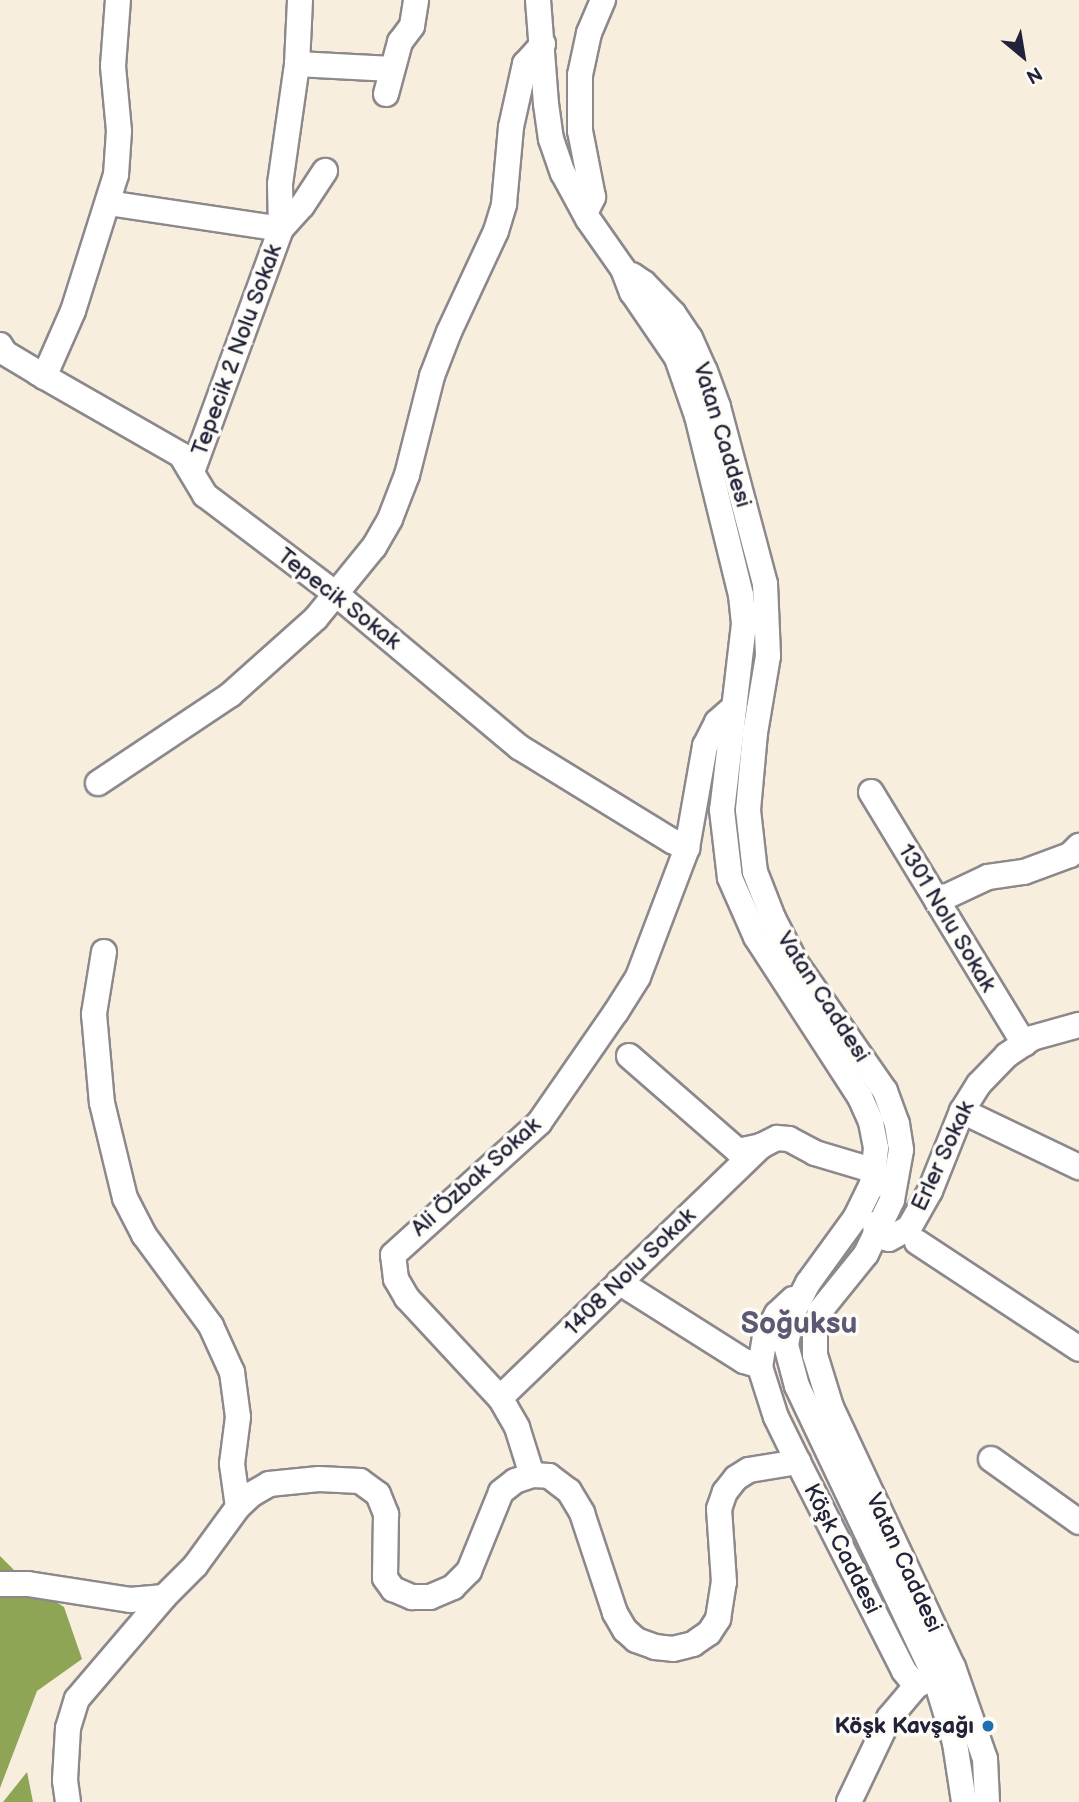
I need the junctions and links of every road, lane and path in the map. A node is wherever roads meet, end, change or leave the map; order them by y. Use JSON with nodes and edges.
{"nodes":[{"id":1,"x":118,"y":0,"type":"edge"},
{"id":2,"x":300,"y":0,"type":"edge"},
{"id":3,"x":416,"y":0,"type":"edge"},
{"id":4,"x":538,"y":0,"type":"edge"},
{"id":5,"x":603,"y":0,"type":"edge"},
{"id":6,"x":542,"y":44,"type":"junction"},
{"id":7,"x":297,"y":64,"type":"junction"},
{"id":8,"x":392,"y":69,"type":"junction"},
{"id":9,"x":386,"y":94,"type":"dead end"},
{"id":10,"x":325,"y":171,"type":"dead end"},
{"id":11,"x":108,"y":203,"type":"junction"},
{"id":12,"x":585,"y":213,"type":"junction"},
{"id":13,"x":281,"y":229,"type":"junction"},
{"id":14,"x":623,"y":270,"type":"junction"},
{"id":15,"x":0,"y":345,"type":"edge"},
{"id":16,"x":44,"y":377,"type":"junction"},
{"id":17,"x":192,"y":472,"type":"junction"},
{"id":18,"x":336,"y":594,"type":"junction"},
{"id":19,"x":734,"y":707,"type":"junction"},
{"id":20,"x":98,"y":783,"type":"dead end"},
{"id":21,"x":871,"y":792,"type":"dead end"},
{"id":22,"x":1079,"y":846,"type":"edge"},
{"id":23,"x":687,"y":848,"type":"junction"},
{"id":24,"x":937,"y":901,"type":"junction"},
{"id":25,"x":104,"y":952,"type":"dead end"},
{"id":26,"x":1079,"y":1024,"type":"edge"},
{"id":27,"x":1024,"y":1044,"type":"junction"},
{"id":28,"x":629,"y":1056,"type":"dead end"},
{"id":29,"x":962,"y":1111,"type":"junction"},
{"id":30,"x":761,"y":1146,"type":"junction"},
{"id":31,"x":1079,"y":1167,"type":"edge"},
{"id":32,"x":874,"y":1171,"type":"junction"},
{"id":33,"x":876,"y":1236,"type":"junction"},
{"id":34,"x":917,"y":1242,"type":"dead end"},
{"id":35,"x":620,"y":1282,"type":"junction"},
{"id":36,"x":808,"y":1283,"type":"junction"},
{"id":37,"x":1079,"y":1349,"type":"edge"},
{"id":38,"x":761,"y":1360,"type":"junction"},
{"id":39,"x":500,"y":1398,"type":"junction"},
{"id":40,"x":991,"y":1459,"type":"dead end"},
{"id":41,"x":798,"y":1462,"type":"junction"},
{"id":42,"x":532,"y":1475,"type":"junction"},
{"id":43,"x":238,"y":1507,"type":"junction"},
{"id":44,"x":1079,"y":1522,"type":"edge"},
{"id":45,"x":0,"y":1584,"type":"edge"},
{"id":46,"x":164,"y":1597,"type":"junction"},
{"id":47,"x":934,"y":1677,"type":"junction"},
{"id":48,"x":68,"y":1802,"type":"edge"},
{"id":49,"x":849,"y":1802,"type":"edge"},
{"id":50,"x":964,"y":1802,"type":"edge"},
{"id":51,"x":987,"y":1802,"type":"edge"}],
"edges":[{"from":1,"to":11,"type":"street"},
{"from":2,"to":7,"type":"street"},
{"from":3,"to":8,"type":"street"},
{"from":4,"to":6,"type":"street","name":"Vatan Caddesi"},
{"from":5,"to":12,"type":"street"},
{"from":6,"to":12,"type":"street","name":"Vatan Caddesi"},
{"from":6,"to":18,"type":"street"},
{"from":7,"to":8,"type":"street"},
{"from":7,"to":13,"type":"street"},
{"from":8,"to":9,"type":"street"},
{"from":10,"to":13,"type":"street"},
{"from":11,"to":13,"type":"street"},
{"from":11,"to":16,"type":"street"},
{"from":12,"to":14,"type":"street","name":"Vatan Caddesi"},
{"from":13,"to":17,"type":"street","name":"Tepecik 2 Nolu Sokak"},
{"from":14,"to":19,"type":"street","name":"Vatan Caddesi"},
{"from":14,"to":33,"type":"street","name":"Vatan Caddesi"},
{"from":15,"to":16,"type":"street","name":"Tepecik Sokak"},
{"from":16,"to":17,"type":"street","name":"Tepecik Sokak"},
{"from":17,"to":18,"type":"street","name":"Tepecik Sokak"},
{"from":18,"to":20,"type":"street"},
{"from":18,"to":23,"type":"street","name":"Tepecik Sokak"},
{"from":19,"to":23,"type":"street","name":"Ali Özbak Sokak"},
{"from":19,"to":32,"type":"street","name":"Vatan Caddesi"},
{"from":21,"to":24,"type":"street","name":"1301 Nolu Sokak"},
{"from":22,"to":24,"type":"street"},
{"from":23,"to":39,"type":"street","name":"Ali Özbak Sokak"},
{"from":24,"to":27,"type":"street","name":"1301 Nolu Sokak"},
{"from":25,"to":43,"type":"street"},
{"from":26,"to":27,"type":"street","name":"Erler Sokak"},
{"from":27,"to":29,"type":"street","name":"Erler Sokak"},
{"from":28,"to":30,"type":"street"},
{"from":29,"to":31,"type":"street"},
{"from":29,"to":33,"type":"street","name":"Erler Sokak"},
{"from":30,"to":32,"type":"street"},
{"from":30,"to":35,"type":"street","name":"1408 Nolu Sokak"},
{"from":32,"to":33,"type":"street"},
{"from":32,"to":36,"type":"street","name":"Vatan Caddesi"},
{"from":33,"to":47,"type":"street","name":"Vatan Caddesi"},
{"from":34,"to":37,"type":"street"},
{"from":35,"to":38,"type":"street"},
{"from":35,"to":39,"type":"street","name":"1408 Nolu Sokak"},
{"from":36,"to":38,"type":"street"},
{"from":36,"to":47,"type":"street","name":"Vatan Caddesi"},
{"from":38,"to":41,"type":"street"},
{"from":39,"to":42,"type":"street","name":"Ali Özbak Sokak"},
{"from":40,"to":44,"type":"street"},
{"from":41,"to":42,"type":"street","name":"Köşk Caddesi"},
{"from":41,"to":47,"type":"street","name":"Köşk Caddesi"},
{"from":42,"to":43,"type":"street"},
{"from":43,"to":46,"type":"street"},
{"from":45,"to":46,"type":"street"},
{"from":46,"to":48,"type":"street"},
{"from":47,"to":49,"type":"street"},
{"from":47,"to":50,"type":"street","name":"Vatan Caddesi"},
{"from":47,"to":51,"type":"street","name":"Vatan Caddesi"}]}
